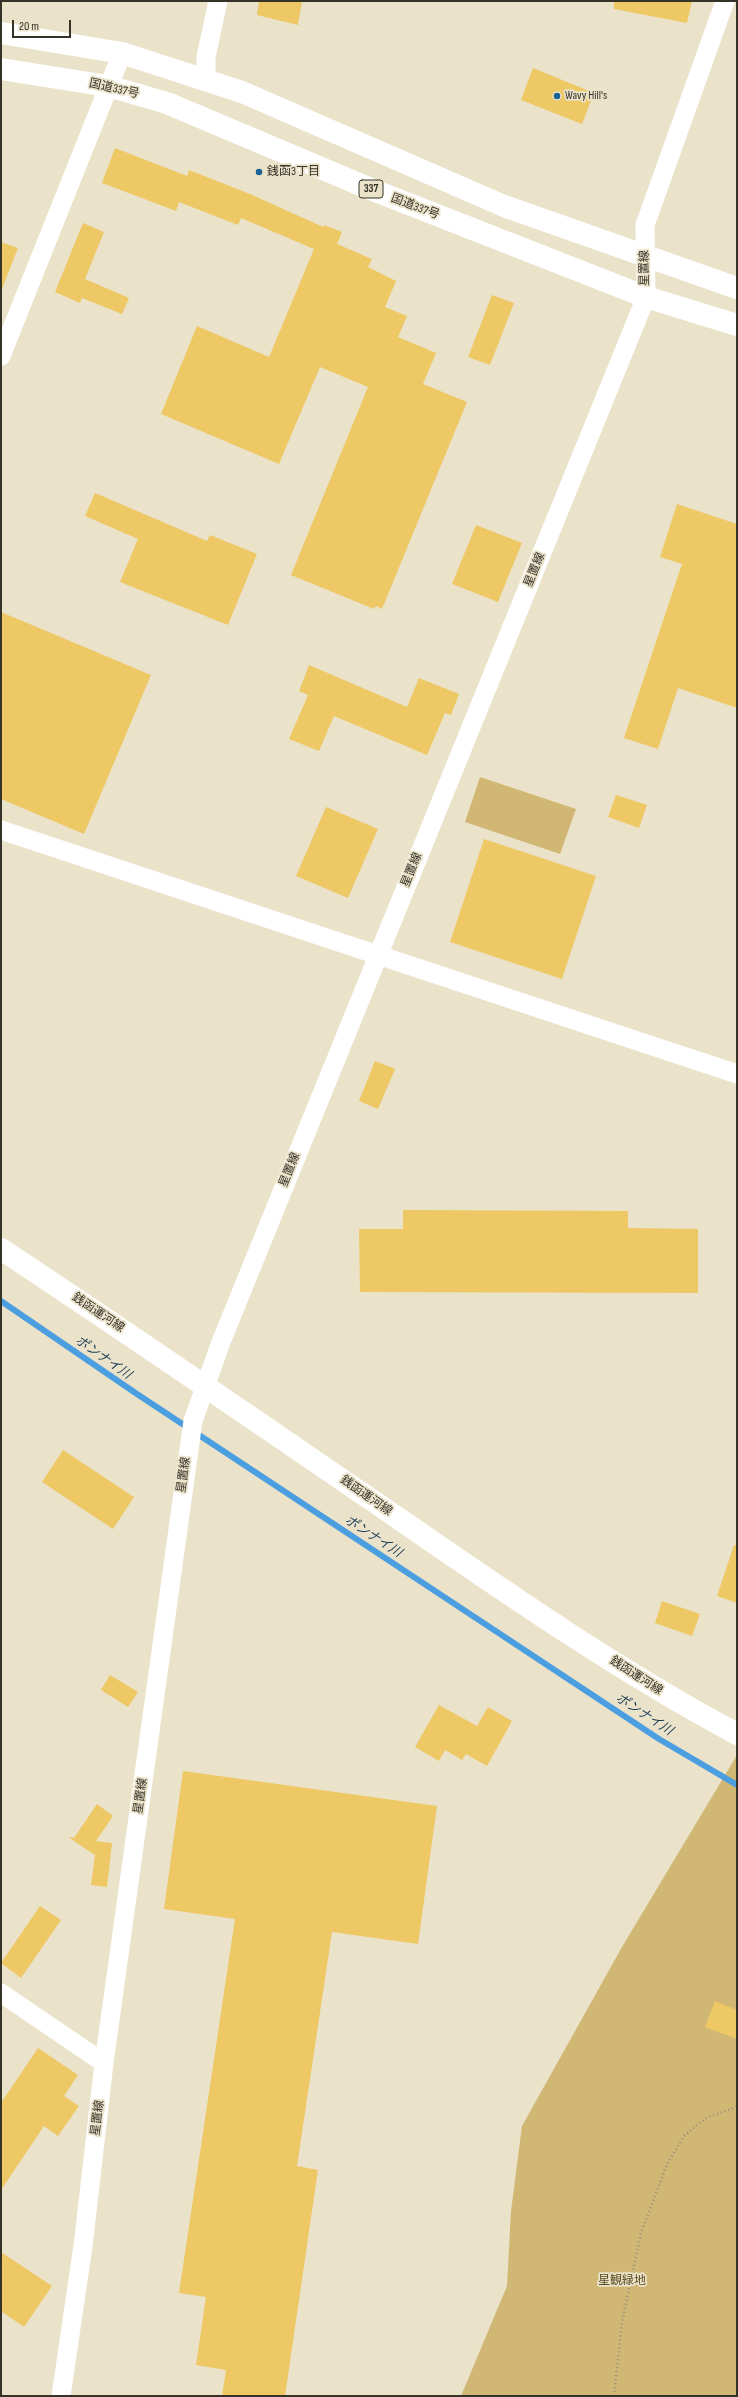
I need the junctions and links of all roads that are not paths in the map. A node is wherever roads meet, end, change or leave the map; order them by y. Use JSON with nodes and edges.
{"nodes":[{"id":1,"x":218,"y":1,"type":"edge"},
{"id":2,"x":725,"y":1,"type":"edge"},
{"id":3,"x":1,"y":33,"type":"edge"},
{"id":4,"x":122,"y":53,"type":"junction"},
{"id":5,"x":1,"y":69,"type":"edge"},
{"id":6,"x":206,"y":80,"type":"junction"},
{"id":7,"x":108,"y":86,"type":"junction"},
{"id":8,"x":644,"y":255,"type":"junction"},
{"id":9,"x":737,"y":288,"type":"edge"},
{"id":10,"x":646,"y":297,"type":"junction"},
{"id":11,"x":737,"y":325,"type":"edge"},
{"id":12,"x":1,"y":356,"type":"edge"},
{"id":13,"x":1,"y":830,"type":"edge"},
{"id":14,"x":378,"y":955,"type":"junction"},
{"id":15,"x":737,"y":1074,"type":"edge"},
{"id":16,"x":1,"y":1249,"type":"edge"},
{"id":17,"x":207,"y":1386,"type":"junction"},
{"id":18,"x":737,"y":1734,"type":"edge"},
{"id":19,"x":1,"y":1992,"type":"edge"},
{"id":20,"x":104,"y":2063,"type":"junction"},
{"id":21,"x":61,"y":2396,"type":"edge"}],
"edges":[{"from":1,"to":6,"type":"street"},
{"from":2,"to":8,"type":"street","name":"星置線"},
{"from":3,"to":4,"type":"main road"},
{"from":4,"to":6,"type":"main road"},
{"from":4,"to":7,"type":"street"},
{"from":5,"to":7,"type":"main road","name":"国道337号","number":"337"},
{"from":6,"to":8,"type":"main road"},
{"from":7,"to":10,"type":"main road","name":"国道337号","number":"337"},
{"from":7,"to":12,"type":"street"},
{"from":8,"to":9,"type":"main road"},
{"from":8,"to":10,"type":"street","name":"星置線"},
{"from":10,"to":11,"type":"main road","name":"国道337号","number":"337"},
{"from":10,"to":14,"type":"street","name":"星置線"},
{"from":13,"to":14,"type":"street"},
{"from":14,"to":15,"type":"street"},
{"from":14,"to":17,"type":"street","name":"星置線"},
{"from":16,"to":17,"type":"main road","name":"銭函運河線"},
{"from":17,"to":18,"type":"main road","name":"銭函運河線"},
{"from":17,"to":20,"type":"street","name":"星置線"},
{"from":19,"to":20,"type":"street"},
{"from":20,"to":21,"type":"street","name":"星置線"}]}
